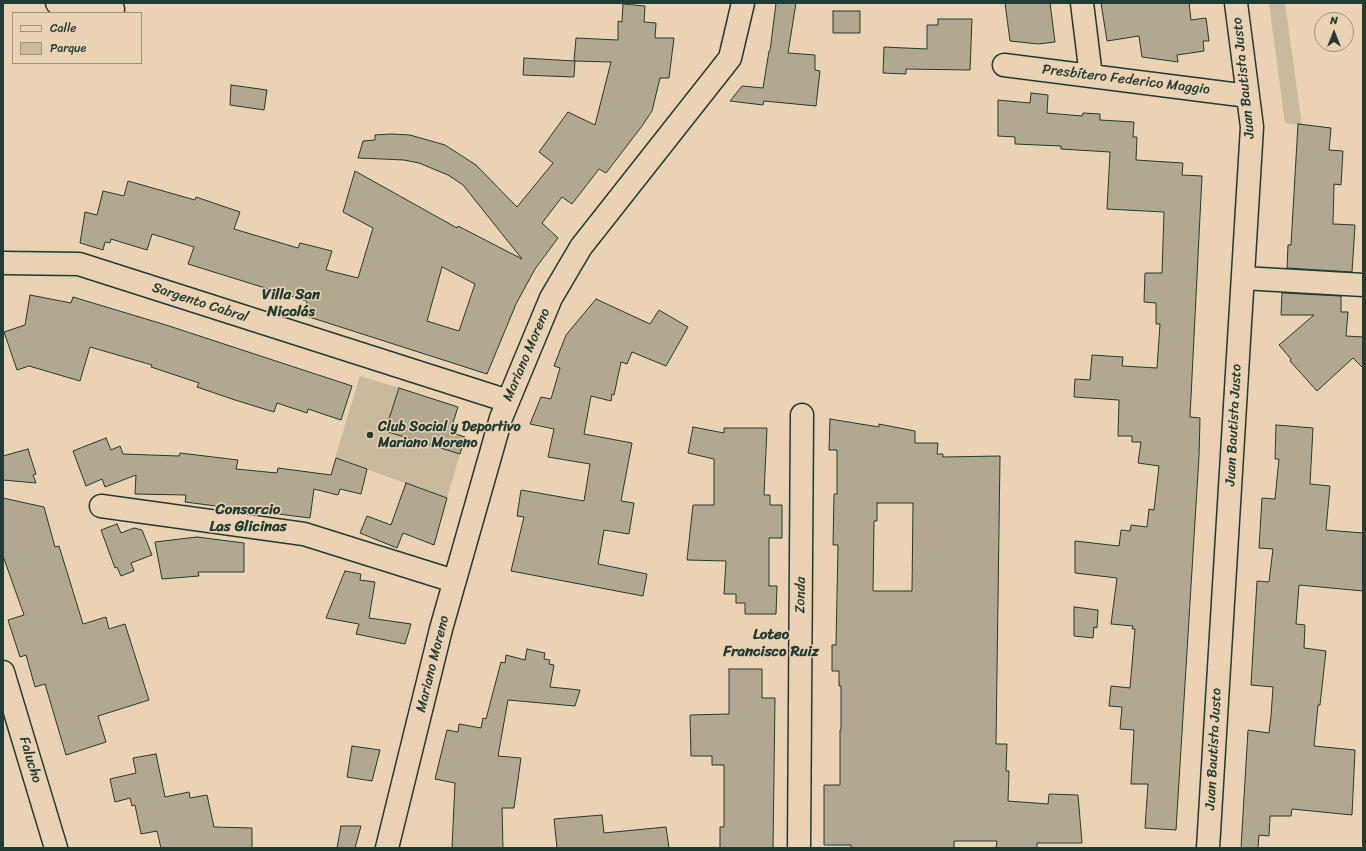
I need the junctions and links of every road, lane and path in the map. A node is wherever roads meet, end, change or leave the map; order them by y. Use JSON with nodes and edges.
{"nodes":[{"id":1,"x":56,"y":3,"type":"edge"},
{"id":2,"x":742,"y":3,"type":"edge"},
{"id":3,"x":1082,"y":3,"type":"edge"},
{"id":4,"x":1236,"y":3,"type":"edge"},
{"id":5,"x":113,"y":8,"type":"dead end"},
{"id":6,"x":1004,"y":65,"type":"dead end"},
{"id":7,"x":1091,"y":76,"type":"junction"},
{"id":8,"x":1248,"y":96,"type":"junction"},
{"id":9,"x":3,"y":263,"type":"edge"},
{"id":10,"x":1243,"y":278,"type":"junction"},
{"id":11,"x":1363,"y":285,"type":"edge"},
{"id":12,"x":508,"y":401,"type":"junction"},
{"id":13,"x":802,"y":415,"type":"dead end"},
{"id":14,"x":101,"y":506,"type":"dead end"},
{"id":15,"x":454,"y":581,"type":"junction"},
{"id":16,"x":3,"y":672,"type":"edge"},
{"id":17,"x":56,"y":848,"type":"edge"},
{"id":18,"x":387,"y":848,"type":"edge"},
{"id":19,"x":799,"y":848,"type":"edge"},
{"id":20,"x":1208,"y":848,"type":"edge"}],
"edges":[{"from":1,"to":5,"type":"street"},
{"from":2,"to":12,"type":"street","name":"Mariano Moreno"},
{"from":3,"to":7,"type":"street"},
{"from":4,"to":8,"type":"street","name":"Juan Bautista Justo"},
{"from":6,"to":7,"type":"street","name":"Presbítero Federico Maggio"},
{"from":7,"to":8,"type":"street","name":"Presbítero Federico Maggio"},
{"from":8,"to":10,"type":"street","name":"Juan Bautista Justo"},
{"from":9,"to":12,"type":"street","name":"Sargento Cabral"},
{"from":10,"to":11,"type":"street"},
{"from":10,"to":20,"type":"street","name":"Juan Bautista Justo"},
{"from":12,"to":15,"type":"street","name":"Mariano Moreno"},
{"from":13,"to":19,"type":"street","name":"Zonda"},
{"from":14,"to":15,"type":"street"},
{"from":15,"to":18,"type":"street","name":"Mariano Moreno"},
{"from":16,"to":17,"type":"street","name":"Falucho"}]}
